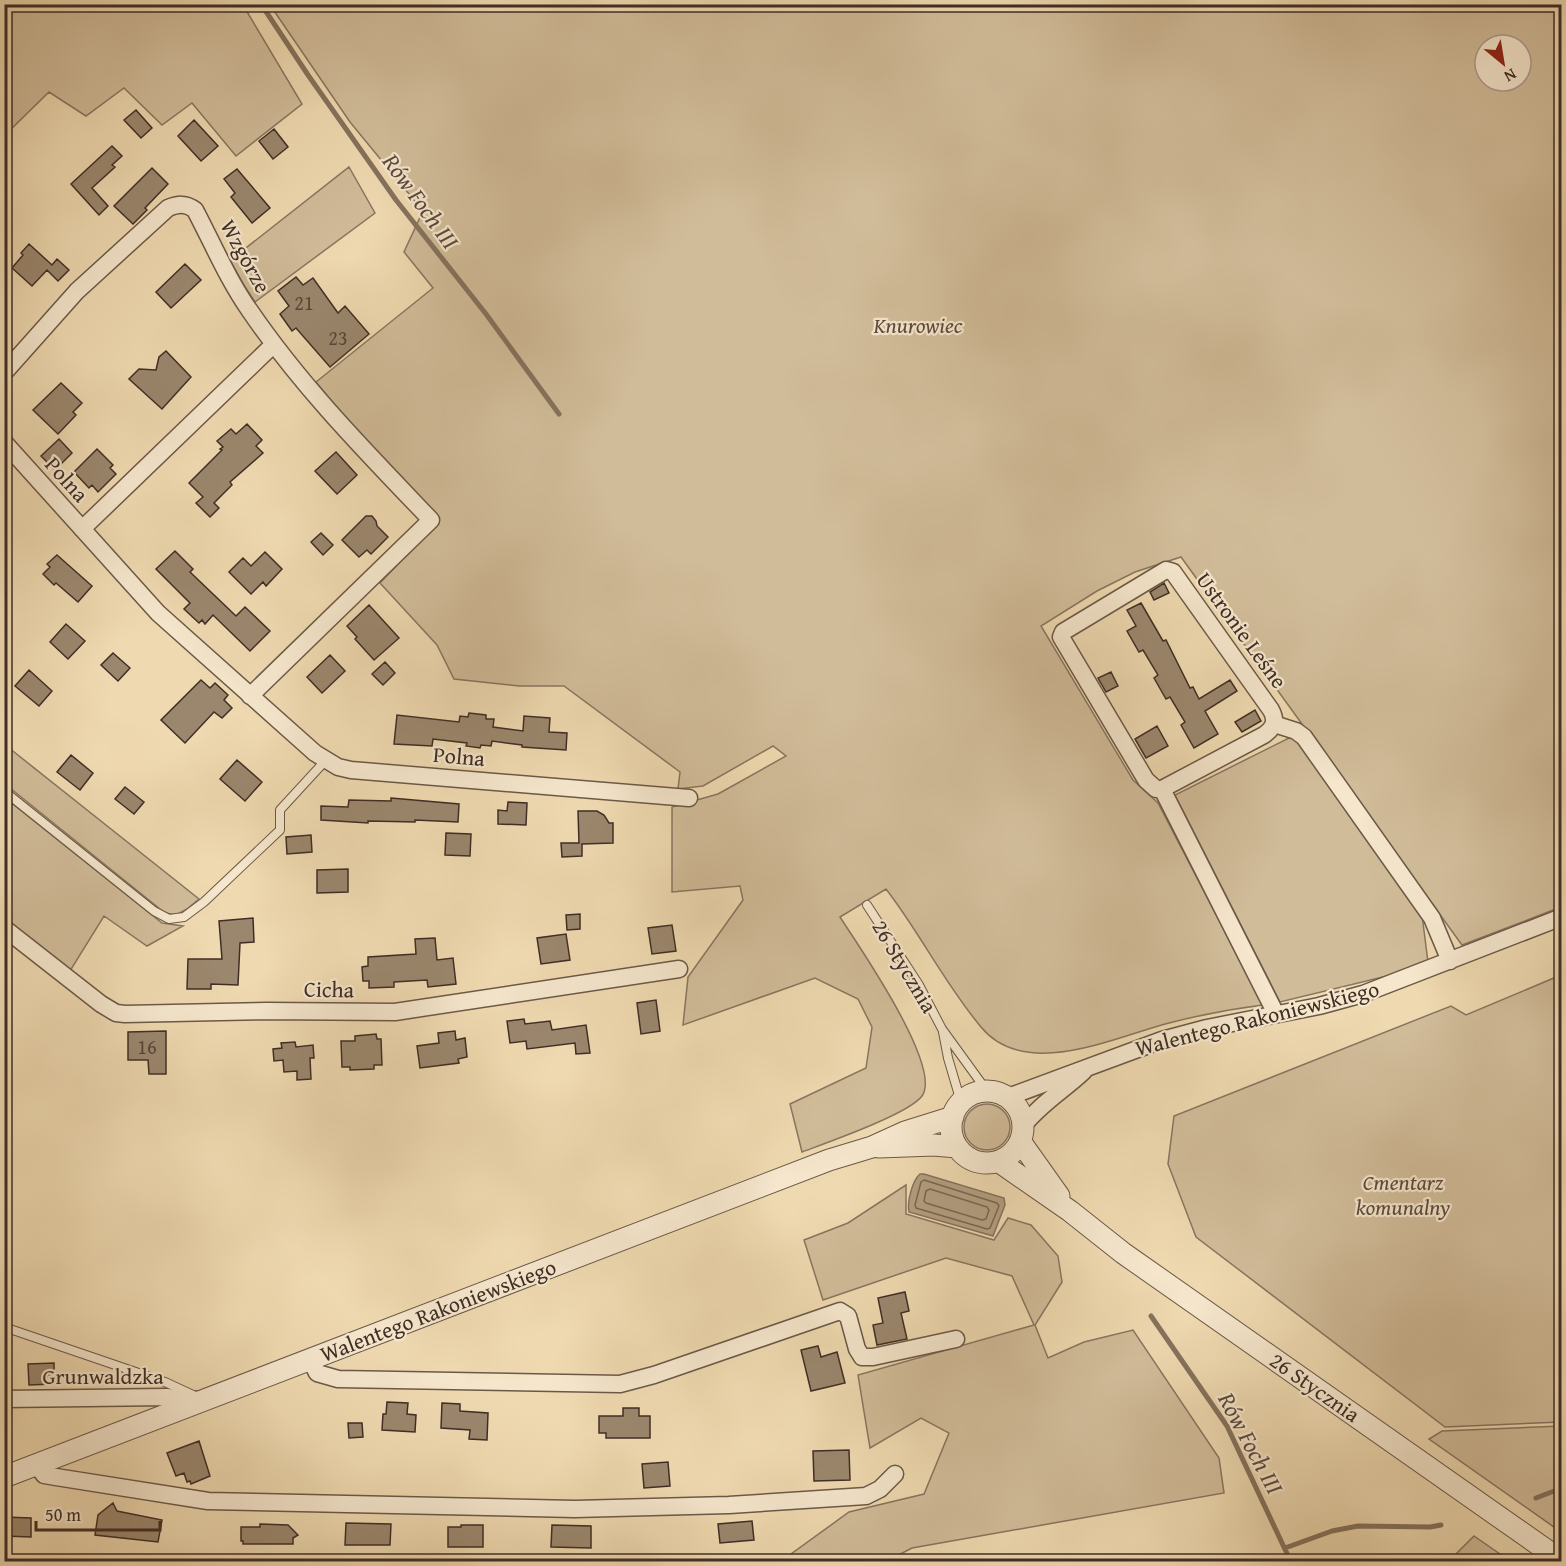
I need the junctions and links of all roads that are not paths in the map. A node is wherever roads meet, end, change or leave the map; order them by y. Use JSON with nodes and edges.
{"nodes":[{"id":1,"x":274,"y":344,"type":"junction"},
{"id":2,"x":4,"y":373,"type":"edge"},
{"id":3,"x":4,"y":442,"type":"edge"},
{"id":4,"x":82,"y":529,"type":"junction"},
{"id":5,"x":250,"y":696,"type":"junction"},
{"id":6,"x":1274,"y":724,"type":"junction"},
{"id":7,"x":325,"y":761,"type":"junction"},
{"id":8,"x":1162,"y":789,"type":"junction"},
{"id":9,"x":4,"y":791,"type":"edge"},
{"id":10,"x":689,"y":798,"type":"dead end"},
{"id":11,"x":867,"y":905,"type":"dead end"},
{"id":12,"x":1562,"y":917,"type":"edge"},
{"id":13,"x":4,"y":928,"type":"edge"},
{"id":14,"x":1450,"y":961,"type":"junction"},
{"id":15,"x":679,"y":969,"type":"dead end"},
{"id":16,"x":1276,"y":1014,"type":"junction"},
{"id":17,"x":942,"y":1029,"type":"junction"},
{"id":18,"x":1087,"y":1069,"type":"junction"},
{"id":19,"x":987,"y":1090,"type":"junction"},
{"id":20,"x":1008,"y":1097,"type":"junction"},
{"id":21,"x":957,"y":1109,"type":"junction"},
{"id":22,"x":1022,"y":1133,"type":"junction"},
{"id":23,"x":872,"y":1147,"type":"junction"},
{"id":24,"x":957,"y":1147,"type":"junction"},
{"id":25,"x":998,"y":1161,"type":"junction"},
{"id":26,"x":1070,"y":1211,"type":"junction"},
{"id":27,"x":4,"y":1327,"type":"edge"},
{"id":28,"x":956,"y":1339,"type":"dead end"},
{"id":29,"x":310,"y":1359,"type":"junction"},
{"id":30,"x":4,"y":1399,"type":"edge"},
{"id":31,"x":202,"y":1400,"type":"junction"},
{"id":32,"x":37,"y":1465,"type":"junction"},
{"id":33,"x":895,"y":1474,"type":"dead end"},
{"id":34,"x":4,"y":1477,"type":"edge"},
{"id":35,"x":1562,"y":1561,"type":"edge"}],
"edges":[{"from":1,"to":2,"type":"street","name":"Wzgórze"},
{"from":1,"to":4,"type":"street"},
{"from":1,"to":5,"type":"street","name":"Wzgórze"},
{"from":3,"to":4,"type":"street","name":"Polna"},
{"from":4,"to":5,"type":"street","name":"Polna"},
{"from":5,"to":7,"type":"street","name":"Polna"},
{"from":6,"to":8,"type":"street","name":"Ustronie Leśne"},
{"from":6,"to":8,"type":"street","name":"Ustronie Leśne"},
{"from":6,"to":14,"type":"street"},
{"from":7,"to":9,"type":"lane"},
{"from":7,"to":10,"type":"street","name":"Polna"},
{"from":8,"to":16,"type":"street","name":"Ustronie Leśne"},
{"from":11,"to":17,"type":"lane","name":"26 Stycznia"},
{"from":12,"to":14,"type":"street","name":"Walentego Rakoniewskiego"},
{"from":13,"to":15,"type":"street","name":"Cicha"},
{"from":14,"to":16,"type":"street","name":"Walentego Rakoniewskiego"},
{"from":16,"to":18,"type":"street","name":"Walentego Rakoniewskiego"},
{"from":17,"to":19,"type":"lane","name":"26 Stycznia"},
{"from":17,"to":21,"type":"lane","name":"26 Stycznia"},
{"from":18,"to":20,"type":"street","name":"Walentego Rakoniewskiego"},
{"from":18,"to":22,"type":"street","name":"Walentego Rakoniewskiego"},
{"from":19,"to":20,"type":"street"},
{"from":19,"to":21,"type":"street"},
{"from":20,"to":22,"type":"street"},
{"from":21,"to":23,"type":"street","name":"Walentego Rakoniewskiego"},
{"from":21,"to":24,"type":"street"},
{"from":22,"to":25,"type":"street"},
{"from":22,"to":26,"type":"street","name":"26 Stycznia"},
{"from":23,"to":24,"type":"street","name":"Walentego Rakoniewskiego"},
{"from":23,"to":29,"type":"street","name":"Walentego Rakoniewskiego"},
{"from":24,"to":25,"type":"street"},
{"from":25,"to":26,"type":"street","name":"26 Stycznia"},
{"from":26,"to":35,"type":"street","name":"26 Stycznia"},
{"from":27,"to":31,"type":"lane"},
{"from":28,"to":29,"type":"street"},
{"from":29,"to":31,"type":"street","name":"Walentego Rakoniewskiego"},
{"from":30,"to":31,"type":"street","name":"Grunwaldzka"},
{"from":31,"to":32,"type":"street","name":"Walentego Rakoniewskiego"},
{"from":32,"to":33,"type":"street"},
{"from":32,"to":34,"type":"street","name":"Walentego Rakoniewskiego"}]}
